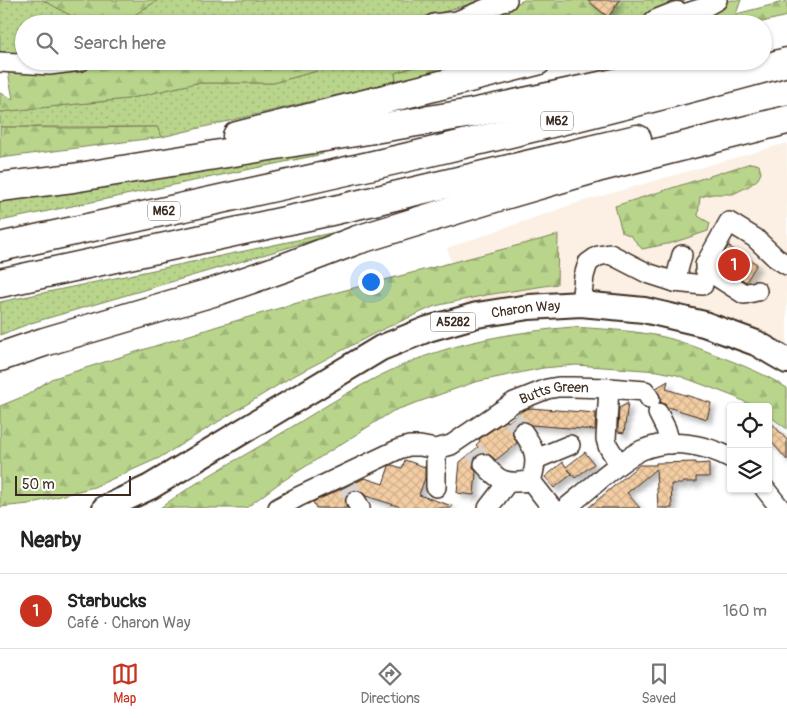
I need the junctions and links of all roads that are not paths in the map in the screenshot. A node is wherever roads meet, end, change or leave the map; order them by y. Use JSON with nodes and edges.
{"nodes":[{"id":1,"x":508,"y":0,"type":"edge"},
{"id":2,"x":716,"y":0,"type":"edge"},
{"id":3,"x":676,"y":13,"type":"edge"},
{"id":4,"x":472,"y":15,"type":"edge"},
{"id":5,"x":787,"y":47,"type":"edge"},
{"id":6,"x":772,"y":50,"type":"edge"},
{"id":7,"x":0,"y":62,"type":"edge"},
{"id":8,"x":787,"y":62,"type":"edge"},
{"id":9,"x":15,"y":63,"type":"edge"},
{"id":10,"x":772,"y":66,"type":"edge"},
{"id":11,"x":500,"y":70,"type":"edge"},
{"id":12,"x":677,"y":70,"type":"edge"},
{"id":13,"x":759,"y":70,"type":"edge"},
{"id":14,"x":787,"y":101,"type":"edge"},
{"id":15,"x":787,"y":120,"type":"edge"},
{"id":16,"x":74,"y":178,"type":"junction"},
{"id":17,"x":0,"y":187,"type":"edge"},
{"id":18,"x":0,"y":247,"type":"edge"},
{"id":19,"x":682,"y":255,"type":"dead end"},
{"id":20,"x":787,"y":265,"type":"edge"},
{"id":21,"x":675,"y":282,"type":"junction"},
{"id":22,"x":0,"y":283,"type":"edge"},
{"id":23,"x":702,"y":285,"type":"dead end"},
{"id":24,"x":757,"y":290,"type":"dead end"},
{"id":25,"x":581,"y":304,"type":"junction"},
{"id":26,"x":0,"y":357,"type":"edge"},
{"id":27,"x":787,"y":361,"type":"edge"},
{"id":28,"x":609,"y":388,"type":"junction"},
{"id":29,"x":513,"y":421,"type":"junction"},
{"id":30,"x":670,"y":444,"type":"junction"},
{"id":31,"x":570,"y":445,"type":"dead end"},
{"id":32,"x":436,"y":449,"type":"junction"},
{"id":33,"x":474,"y":451,"type":"junction"},
{"id":34,"x":727,"y":456,"type":"edge"},
{"id":35,"x":536,"y":459,"type":"junction"},
{"id":36,"x":619,"y":464,"type":"junction"},
{"id":37,"x":530,"y":481,"type":"junction"},
{"id":38,"x":508,"y":482,"type":"junction"},
{"id":39,"x":436,"y":487,"type":"dead end"},
{"id":40,"x":150,"y":488,"type":"junction"},
{"id":41,"x":352,"y":493,"type":"edge"},
{"id":42,"x":767,"y":493,"type":"edge"},
{"id":43,"x":301,"y":503,"type":"edge"},
{"id":44,"x":105,"y":508,"type":"edge"},
{"id":45,"x":128,"y":508,"type":"edge"},
{"id":46,"x":278,"y":508,"type":"edge"},
{"id":47,"x":488,"y":508,"type":"edge"},
{"id":48,"x":552,"y":508,"type":"edge"},
{"id":49,"x":566,"y":508,"type":"edge"},
{"id":50,"x":780,"y":508,"type":"edge"}],
"edges":[{"from":1,"to":4,"type":"street"},
{"from":2,"to":3,"type":"street"},
{"from":5,"to":6,"type":"highway"},
{"from":7,"to":9,"type":"street"},
{"from":8,"to":10,"type":"highway","number":"M62"},
{"from":11,"to":16,"type":"highway"},
{"from":12,"to":16,"type":"highway"},
{"from":13,"to":18,"type":"highway","number":"M62"},
{"from":14,"to":22,"type":"highway"},
{"from":15,"to":26,"type":"highway"},
{"from":16,"to":17,"type":"highway"},
{"from":19,"to":21,"type":"street"},
{"from":20,"to":24,"type":"street"},
{"from":21,"to":23,"type":"street"},
{"from":21,"to":25,"type":"street"},
{"from":25,"to":27,"type":"main road","name":"Charon Way","number":"A5282"},
{"from":25,"to":40,"type":"main road","name":"Charon Way","number":"A5282"},
{"from":28,"to":29,"type":"street","name":"Butts Green"},
{"from":28,"to":30,"type":"street","name":"Butts Green"},
{"from":28,"to":36,"type":"street","name":"Butts Green"},
{"from":29,"to":33,"type":"street","name":"Butts Green"},
{"from":29,"to":35,"type":"street"},
{"from":30,"to":34,"type":"street"},
{"from":30,"to":36,"type":"street"},
{"from":31,"to":35,"type":"street"},
{"from":32,"to":33,"type":"street","name":"Butts Green"},
{"from":32,"to":39,"type":"street"},
{"from":32,"to":41,"type":"street","name":"Butts Green"},
{"from":33,"to":38,"type":"street"},
{"from":35,"to":37,"type":"street"},
{"from":36,"to":49,"type":"street"},
{"from":37,"to":38,"type":"street"},
{"from":37,"to":48,"type":"street"},
{"from":38,"to":47,"type":"street"},
{"from":40,"to":44,"type":"main road","name":"Charon Way","number":"A5282"},
{"from":40,"to":45,"type":"main road","name":"Charon Way","number":"A5282"},
{"from":41,"to":43,"type":"street","name":"Butts Green"},
{"from":42,"to":50,"type":"street"},
{"from":43,"to":46,"type":"street","name":"Butts Green"}]}
